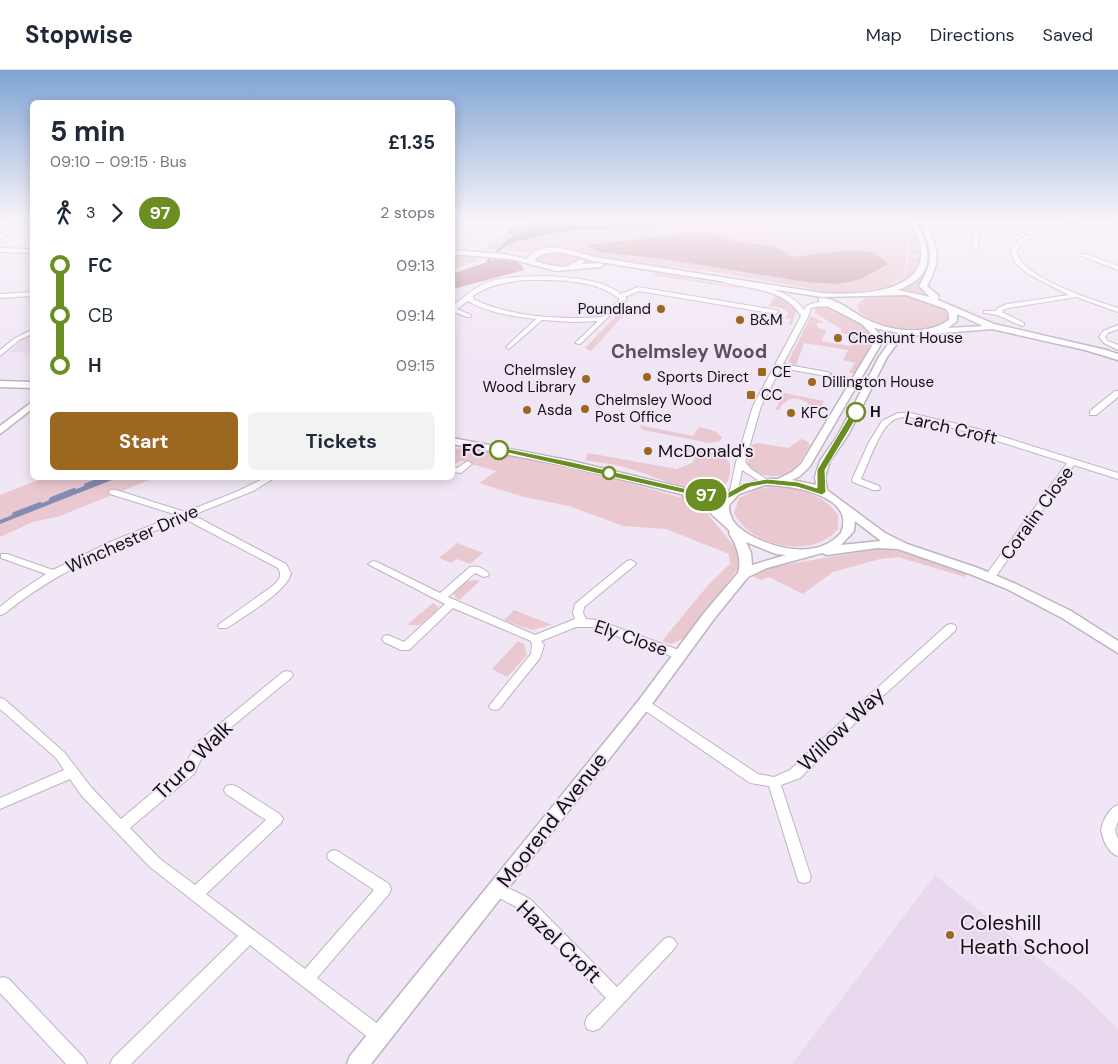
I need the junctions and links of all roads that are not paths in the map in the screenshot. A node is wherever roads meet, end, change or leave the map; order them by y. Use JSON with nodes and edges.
{"nodes":[{"id":1,"x":532,"y":267,"type":"edge"},
{"id":2,"x":547,"y":267,"type":"edge"},
{"id":3,"x":563,"y":267,"type":"edge"},
{"id":4,"x":572,"y":267,"type":"edge"},
{"id":5,"x":622,"y":267,"type":"edge"},
{"id":6,"x":644,"y":267,"type":"edge"},
{"id":7,"x":920,"y":267,"type":"edge"},
{"id":8,"x":933,"y":267,"type":"edge"},
{"id":9,"x":1025,"y":267,"type":"edge"},
{"id":10,"x":517,"y":278,"type":"junction"},
{"id":11,"x":576,"y":282,"type":"junction"},
{"id":12,"x":728,"y":282,"type":"junction"},
{"id":13,"x":880,"y":292,"type":"junction"},
{"id":14,"x":30,"y":294,"type":"edge"},
{"id":15,"x":866,"y":294,"type":"junction"},
{"id":16,"x":1078,"y":295,"type":"junction"},
{"id":17,"x":0,"y":296,"type":"edge"},
{"id":18,"x":622,"y":296,"type":"junction"},
{"id":19,"x":470,"y":299,"type":"junction"},
{"id":20,"x":946,"y":305,"type":"junction"},
{"id":21,"x":839,"y":306,"type":"junction"},
{"id":22,"x":455,"y":307,"type":"edge"},
{"id":23,"x":455,"y":310,"type":"edge"},
{"id":24,"x":1118,"y":310,"type":"edge"},
{"id":25,"x":776,"y":312,"type":"dead end"},
{"id":26,"x":986,"y":312,"type":"dead end"},
{"id":27,"x":998,"y":313,"type":"junction"},
{"id":28,"x":470,"y":316,"type":"dead end"},
{"id":29,"x":542,"y":317,"type":"junction"},
{"id":30,"x":805,"y":317,"type":"junction"},
{"id":31,"x":859,"y":318,"type":"junction"},
{"id":32,"x":603,"y":319,"type":"junction"},
{"id":33,"x":1022,"y":324,"type":"dead end"},
{"id":34,"x":1118,"y":327,"type":"edge"},
{"id":35,"x":1012,"y":331,"type":"junction"},
{"id":36,"x":926,"y":332,"type":"junction"},
{"id":37,"x":30,"y":333,"type":"edge"},
{"id":38,"x":578,"y":343,"type":"dead end"},
{"id":39,"x":509,"y":347,"type":"dead end"},
{"id":40,"x":1118,"y":348,"type":"edge"},
{"id":41,"x":0,"y":354,"type":"edge"},
{"id":42,"x":1118,"y":356,"type":"edge"},
{"id":43,"x":778,"y":365,"type":"junction"},
{"id":44,"x":826,"y":374,"type":"dead end"},
{"id":45,"x":0,"y":384,"type":"edge"},
{"id":46,"x":30,"y":385,"type":"edge"},
{"id":47,"x":1118,"y":393,"type":"edge"},
{"id":48,"x":30,"y":407,"type":"edge"},
{"id":49,"x":1093,"y":413,"type":"dead end"},
{"id":50,"x":0,"y":431,"type":"edge"},
{"id":51,"x":455,"y":442,"type":"edge"},
{"id":52,"x":740,"y":462,"type":"junction"},
{"id":53,"x":1072,"y":462,"type":"junction"},
{"id":54,"x":468,"y":464,"type":"dead end"},
{"id":55,"x":455,"y":470,"type":"edge"},
{"id":56,"x":1118,"y":476,"type":"edge"},
{"id":57,"x":266,"y":480,"type":"edge"},
{"id":58,"x":767,"y":482,"type":"junction"},
{"id":59,"x":780,"y":482,"type":"junction"},
{"id":60,"x":664,"y":487,"type":"junction"},
{"id":61,"x":876,"y":488,"type":"dead end"},
{"id":62,"x":114,"y":492,"type":"dead end"},
{"id":63,"x":822,"y":492,"type":"junction"},
{"id":64,"x":732,"y":493,"type":"junction"},
{"id":65,"x":840,"y":504,"type":"junction"},
{"id":66,"x":185,"y":515,"type":"junction"},
{"id":67,"x":725,"y":520,"type":"junction"},
{"id":68,"x":734,"y":531,"type":"junction"},
{"id":69,"x":904,"y":547,"type":"junction"},
{"id":70,"x":818,"y":551,"type":"junction"},
{"id":71,"x":4,"y":556,"type":"dead end"},
{"id":72,"x":631,"y":563,"type":"dead end"},
{"id":73,"x":373,"y":564,"type":"dead end"},
{"id":74,"x":55,"y":574,"type":"junction"},
{"id":75,"x":484,"y":574,"type":"dead end"},
{"id":76,"x":744,"y":574,"type":"junction"},
{"id":77,"x":990,"y":577,"type":"junction"},
{"id":78,"x":447,"y":601,"type":"junction"},
{"id":79,"x":0,"y":612,"type":"edge"},
{"id":80,"x":582,"y":622,"type":"junction"},
{"id":81,"x":223,"y":625,"type":"dead end"},
{"id":82,"x":951,"y":628,"type":"dead end"},
{"id":83,"x":388,"y":639,"type":"dead end"},
{"id":84,"x":535,"y":639,"type":"junction"},
{"id":85,"x":1118,"y":648,"type":"edge"},
{"id":86,"x":680,"y":655,"type":"junction"},
{"id":87,"x":287,"y":675,"type":"dead end"},
{"id":88,"x":0,"y":702,"type":"edge"},
{"id":89,"x":644,"y":704,"type":"junction"},
{"id":90,"x":495,"y":706,"type":"dead end"},
{"id":91,"x":72,"y":772,"type":"junction"},
{"id":92,"x":774,"y":782,"type":"junction"},
{"id":93,"x":231,"y":790,"type":"dead end"},
{"id":94,"x":0,"y":804,"type":"edge"},
{"id":95,"x":1118,"y":811,"type":"edge"},
{"id":96,"x":122,"y":826,"type":"junction"},
{"id":97,"x":1118,"y":850,"type":"edge"},
{"id":98,"x":334,"y":856,"type":"dead end"},
{"id":99,"x":804,"y":877,"type":"dead end"},
{"id":100,"x":497,"y":889,"type":"junction"},
{"id":101,"x":195,"y":895,"type":"junction"},
{"id":102,"x":249,"y":936,"type":"junction"},
{"id":103,"x":669,"y":944,"type":"dead end"},
{"id":104,"x":306,"y":979,"type":"junction"},
{"id":105,"x":3,"y":985,"type":"dead end"},
{"id":106,"x":617,"y":998,"type":"junction"},
{"id":107,"x":593,"y":1023,"type":"dead end"},
{"id":108,"x":380,"y":1036,"type":"junction"},
{"id":109,"x":78,"y":1064,"type":"edge"},
{"id":110,"x":119,"y":1064,"type":"edge"},
{"id":111,"x":358,"y":1064,"type":"edge"}],
"edges":[{"from":1,"to":10,"type":"street"},
{"from":2,"to":3,"type":"street"},
{"from":4,"to":11,"type":"street"},
{"from":5,"to":12,"type":"street"},
{"from":6,"to":15,"type":"street"},
{"from":7,"to":13,"type":"street"},
{"from":8,"to":20,"type":"street"},
{"from":9,"to":16,"type":"street"},
{"from":10,"to":11,"type":"street"},
{"from":10,"to":19,"type":"street"},
{"from":11,"to":18,"type":"street"},
{"from":12,"to":21,"type":"street"},
{"from":12,"to":30,"type":"street"},
{"from":13,"to":15,"type":"street"},
{"from":13,"to":20,"type":"street"},
{"from":14,"to":17,"type":"street"},
{"from":15,"to":31,"type":"street"},
{"from":16,"to":24,"type":"street"},
{"from":16,"to":27,"type":"street"},
{"from":18,"to":25,"type":"street"},
{"from":18,"to":32,"type":"street"},
{"from":19,"to":22,"type":"street"},
{"from":19,"to":29,"type":"street"},
{"from":20,"to":35,"type":"street"},
{"from":20,"to":36,"type":"street"},
{"from":21,"to":30,"type":"street"},
{"from":21,"to":31,"type":"street"},
{"from":23,"to":28,"type":"street"},
{"from":26,"to":27,"type":"street"},
{"from":27,"to":33,"type":"street"},
{"from":29,"to":32,"type":"street"},
{"from":29,"to":39,"type":"street"},
{"from":30,"to":43,"type":"street"},
{"from":31,"to":36,"type":"street"},
{"from":31,"to":59,"type":"street"},
{"from":32,"to":38,"type":"street"},
{"from":34,"to":40,"type":"street"},
{"from":35,"to":36,"type":"street"},
{"from":35,"to":42,"type":"street"},
{"from":36,"to":63,"type":"street"},
{"from":37,"to":41,"type":"street"},
{"from":43,"to":44,"type":"street"},
{"from":43,"to":52,"type":"street"},
{"from":45,"to":46,"type":"street"},
{"from":47,"to":49,"type":"street"},
{"from":48,"to":50,"type":"street"},
{"from":51,"to":60,"type":"street"},
{"from":52,"to":58,"type":"street"},
{"from":52,"to":64,"type":"street"},
{"from":53,"to":56,"type":"street","name":"Coralin Close"},
{"from":53,"to":61,"type":"street","name":"Larch Croft"},
{"from":53,"to":77,"type":"street","name":"Coralin Close"},
{"from":54,"to":55,"type":"street"},
{"from":57,"to":66,"type":"street","name":"Winchester Drive"},
{"from":58,"to":59,"type":"street"},
{"from":58,"to":64,"type":"street"},
{"from":59,"to":63,"type":"street"},
{"from":60,"to":64,"type":"street"},
{"from":60,"to":67,"type":"street"},
{"from":62,"to":66,"type":"street"},
{"from":63,"to":65,"type":"street"},
{"from":64,"to":67,"type":"street"},
{"from":65,"to":69,"type":"street"},
{"from":65,"to":70,"type":"street"},
{"from":66,"to":74,"type":"street","name":"Winchester Drive"},
{"from":66,"to":81,"type":"street"},
{"from":67,"to":68,"type":"street"},
{"from":68,"to":70,"type":"street"},
{"from":68,"to":76,"type":"street"},
{"from":69,"to":70,"type":"street"},
{"from":69,"to":77,"type":"street"},
{"from":70,"to":76,"type":"street","name":"Moorend Avenue"},
{"from":71,"to":74,"type":"street"},
{"from":72,"to":80,"type":"street","name":"Ely Close"},
{"from":73,"to":78,"type":"street"},
{"from":74,"to":79,"type":"street","name":"Winchester Drive"},
{"from":75,"to":78,"type":"street"},
{"from":76,"to":86,"type":"street","name":"Moorend Avenue"},
{"from":77,"to":85,"type":"street"},
{"from":78,"to":83,"type":"street"},
{"from":78,"to":84,"type":"street"},
{"from":80,"to":84,"type":"street","name":"Ely Close"},
{"from":80,"to":86,"type":"street","name":"Ely Close"},
{"from":82,"to":92,"type":"street","name":"Willow Way"},
{"from":84,"to":90,"type":"street"},
{"from":86,"to":89,"type":"street","name":"Moorend Avenue"},
{"from":87,"to":96,"type":"street","name":"Truro Walk"},
{"from":88,"to":91,"type":"street"},
{"from":89,"to":92,"type":"street"},
{"from":89,"to":100,"type":"street","name":"Moorend Avenue"},
{"from":91,"to":94,"type":"street"},
{"from":91,"to":96,"type":"street"},
{"from":92,"to":99,"type":"street"},
{"from":93,"to":101,"type":"street"},
{"from":95,"to":97,"type":"street"},
{"from":96,"to":101,"type":"street"},
{"from":98,"to":104,"type":"street"},
{"from":100,"to":106,"type":"street","name":"Hazel Croft"},
{"from":100,"to":108,"type":"street","name":"Moorend Avenue"},
{"from":101,"to":102,"type":"street"},
{"from":102,"to":104,"type":"street"},
{"from":102,"to":110,"type":"street"},
{"from":103,"to":106,"type":"street"},
{"from":104,"to":108,"type":"street"},
{"from":105,"to":109,"type":"street"},
{"from":106,"to":107,"type":"street"},
{"from":108,"to":111,"type":"street","name":"Moorend Avenue"}]}
